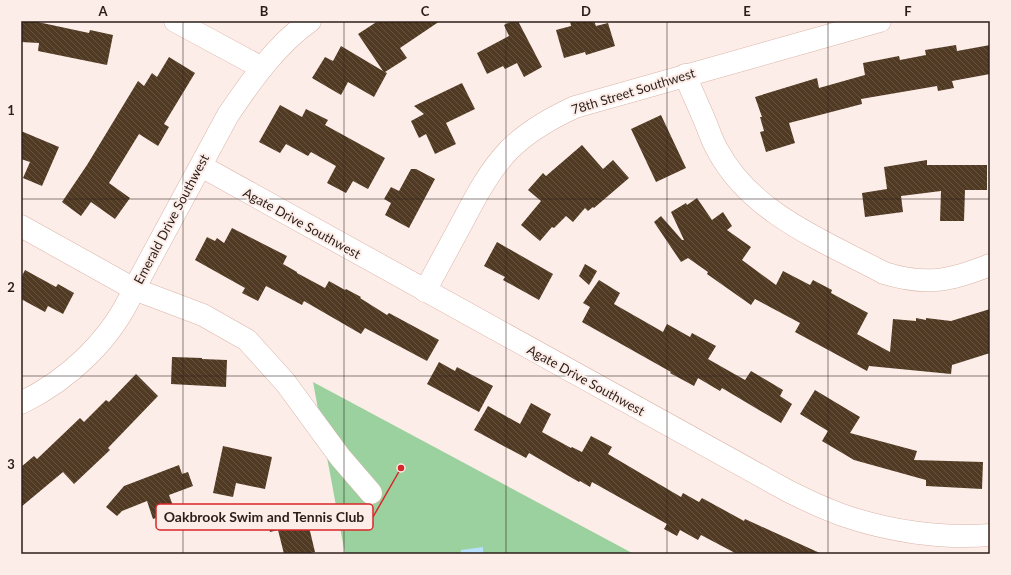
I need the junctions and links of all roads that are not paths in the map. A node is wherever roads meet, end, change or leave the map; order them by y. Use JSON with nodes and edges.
{"nodes":[{"id":1,"x":175,"y":21,"type":"edge"},
{"id":2,"x":310,"y":21,"type":"edge"},
{"id":3,"x":880,"y":21,"type":"edge"},
{"id":4,"x":262,"y":68,"type":"junction"},
{"id":5,"x":685,"y":75,"type":"junction"},
{"id":6,"x":201,"y":166,"type":"junction"},
{"id":7,"x":21,"y":226,"type":"edge"},
{"id":8,"x":990,"y":265,"type":"edge"},
{"id":9,"x":134,"y":289,"type":"junction"},
{"id":10,"x":425,"y":291,"type":"junction"},
{"id":11,"x":21,"y":403,"type":"edge"},
{"id":12,"x":371,"y":493,"type":"dead end"},
{"id":13,"x":990,"y":535,"type":"edge"}],
"edges":[{"from":1,"to":4,"type":"street"},
{"from":2,"to":4,"type":"street","name":"Emerald Drive Southwest"},
{"from":3,"to":5,"type":"street","name":"78th Street Southwest"},
{"from":4,"to":6,"type":"street","name":"Emerald Drive Southwest"},
{"from":5,"to":8,"type":"street"},
{"from":5,"to":10,"type":"street","name":"78th Street Southwest"},
{"from":6,"to":9,"type":"street","name":"Emerald Drive Southwest"},
{"from":6,"to":10,"type":"street","name":"Agate Drive Southwest"},
{"from":7,"to":9,"type":"street"},
{"from":9,"to":11,"type":"street","name":"Emerald Drive Southwest"},
{"from":9,"to":12,"type":"street"},
{"from":10,"to":13,"type":"street","name":"Agate Drive Southwest"}]}
